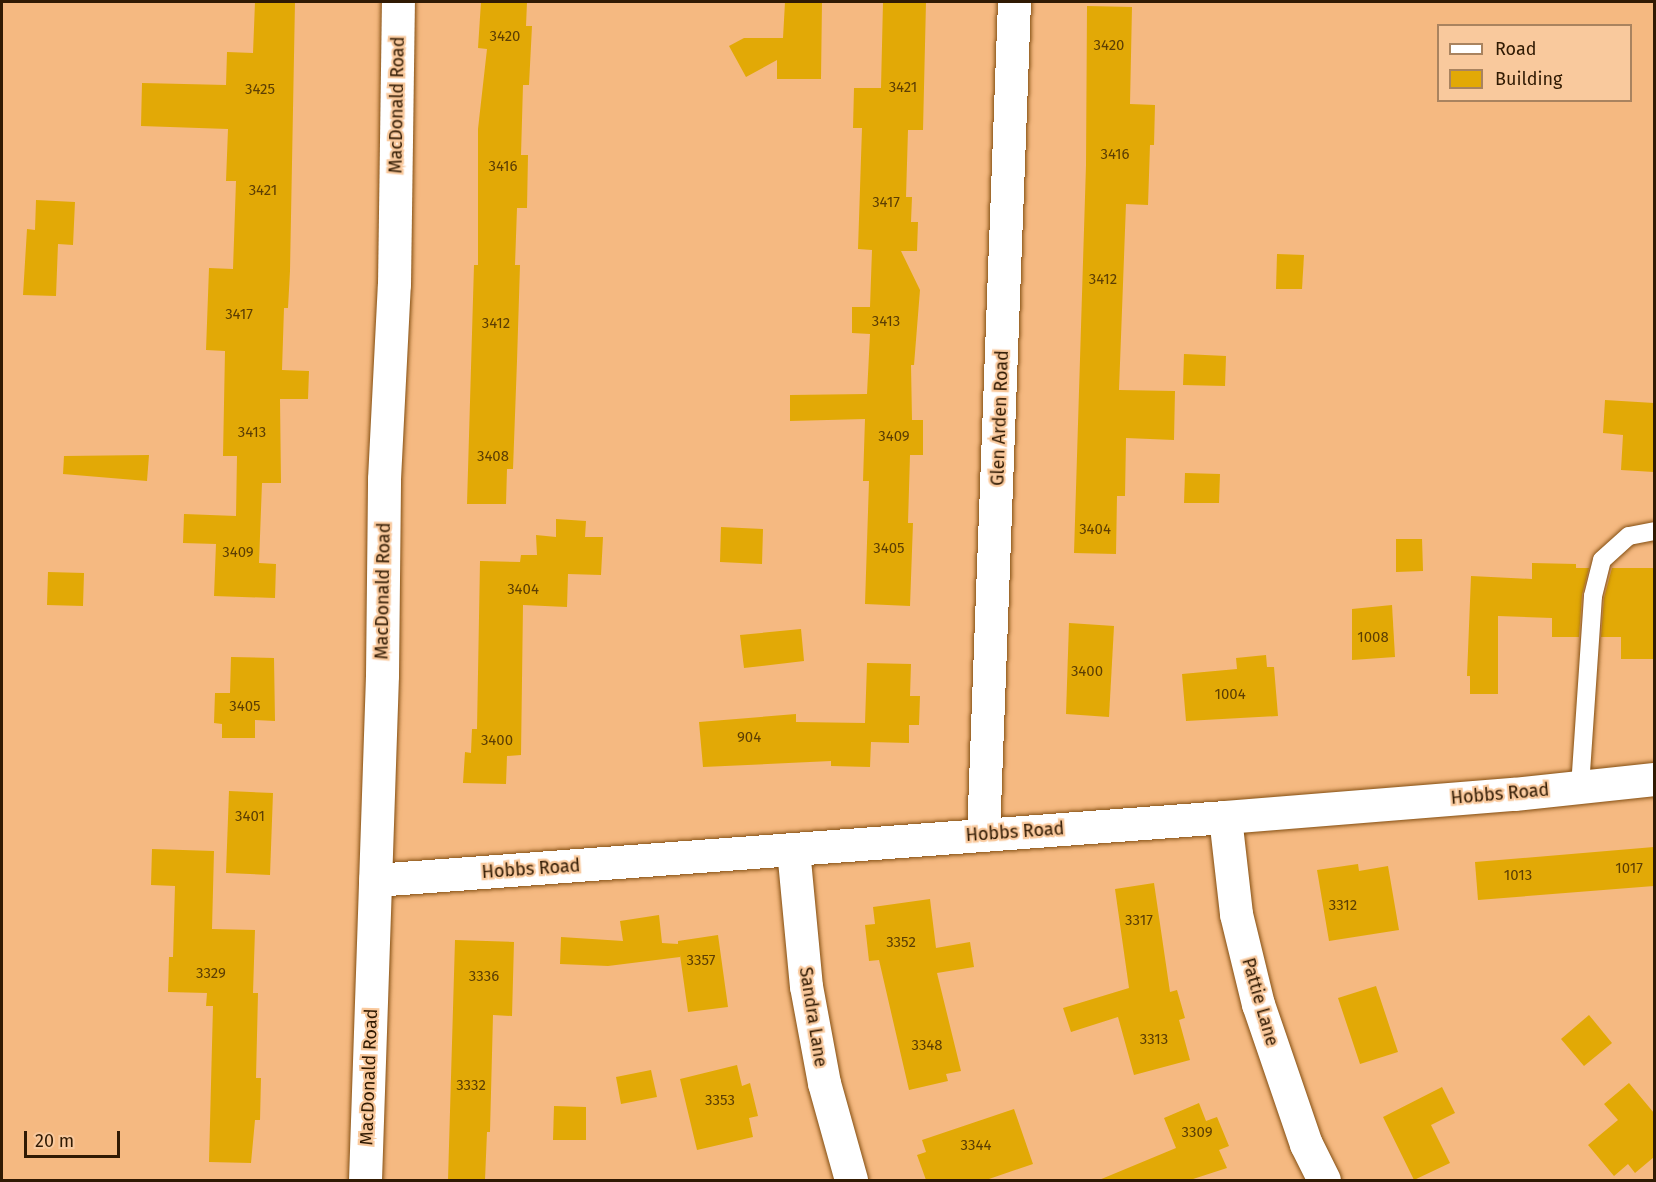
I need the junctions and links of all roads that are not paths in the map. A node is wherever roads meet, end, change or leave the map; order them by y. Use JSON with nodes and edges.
{"nodes":[{"id":1,"x":398,"y":2,"type":"edge"},
{"id":2,"x":1014,"y":2,"type":"edge"},
{"id":3,"x":1654,"y":531,"type":"edge"},
{"id":4,"x":1654,"y":779,"type":"edge"},
{"id":5,"x":1580,"y":787,"type":"junction"},
{"id":6,"x":1225,"y":817,"type":"junction"},
{"id":7,"x":983,"y":835,"type":"junction"},
{"id":8,"x":793,"y":849,"type":"junction"},
{"id":9,"x":375,"y":880,"type":"junction"},
{"id":10,"x":365,"y":1180,"type":"edge"},
{"id":11,"x":851,"y":1180,"type":"edge"},
{"id":12,"x":1324,"y":1180,"type":"edge"}],
"edges":[{"from":1,"to":9,"type":"street","name":"MacDonald Road"},
{"from":2,"to":7,"type":"street","name":"Glen Arden Road"},
{"from":3,"to":5,"type":"lane"},
{"from":4,"to":5,"type":"street","name":"Hobbs Road"},
{"from":5,"to":6,"type":"street","name":"Hobbs Road"},
{"from":6,"to":7,"type":"street","name":"Hobbs Road"},
{"from":6,"to":12,"type":"street","name":"Pattie Lane"},
{"from":7,"to":8,"type":"street","name":"Hobbs Road"},
{"from":8,"to":9,"type":"street","name":"Hobbs Road"},
{"from":8,"to":11,"type":"street","name":"Sandra Lane"},
{"from":9,"to":10,"type":"street","name":"MacDonald Road"}]}
